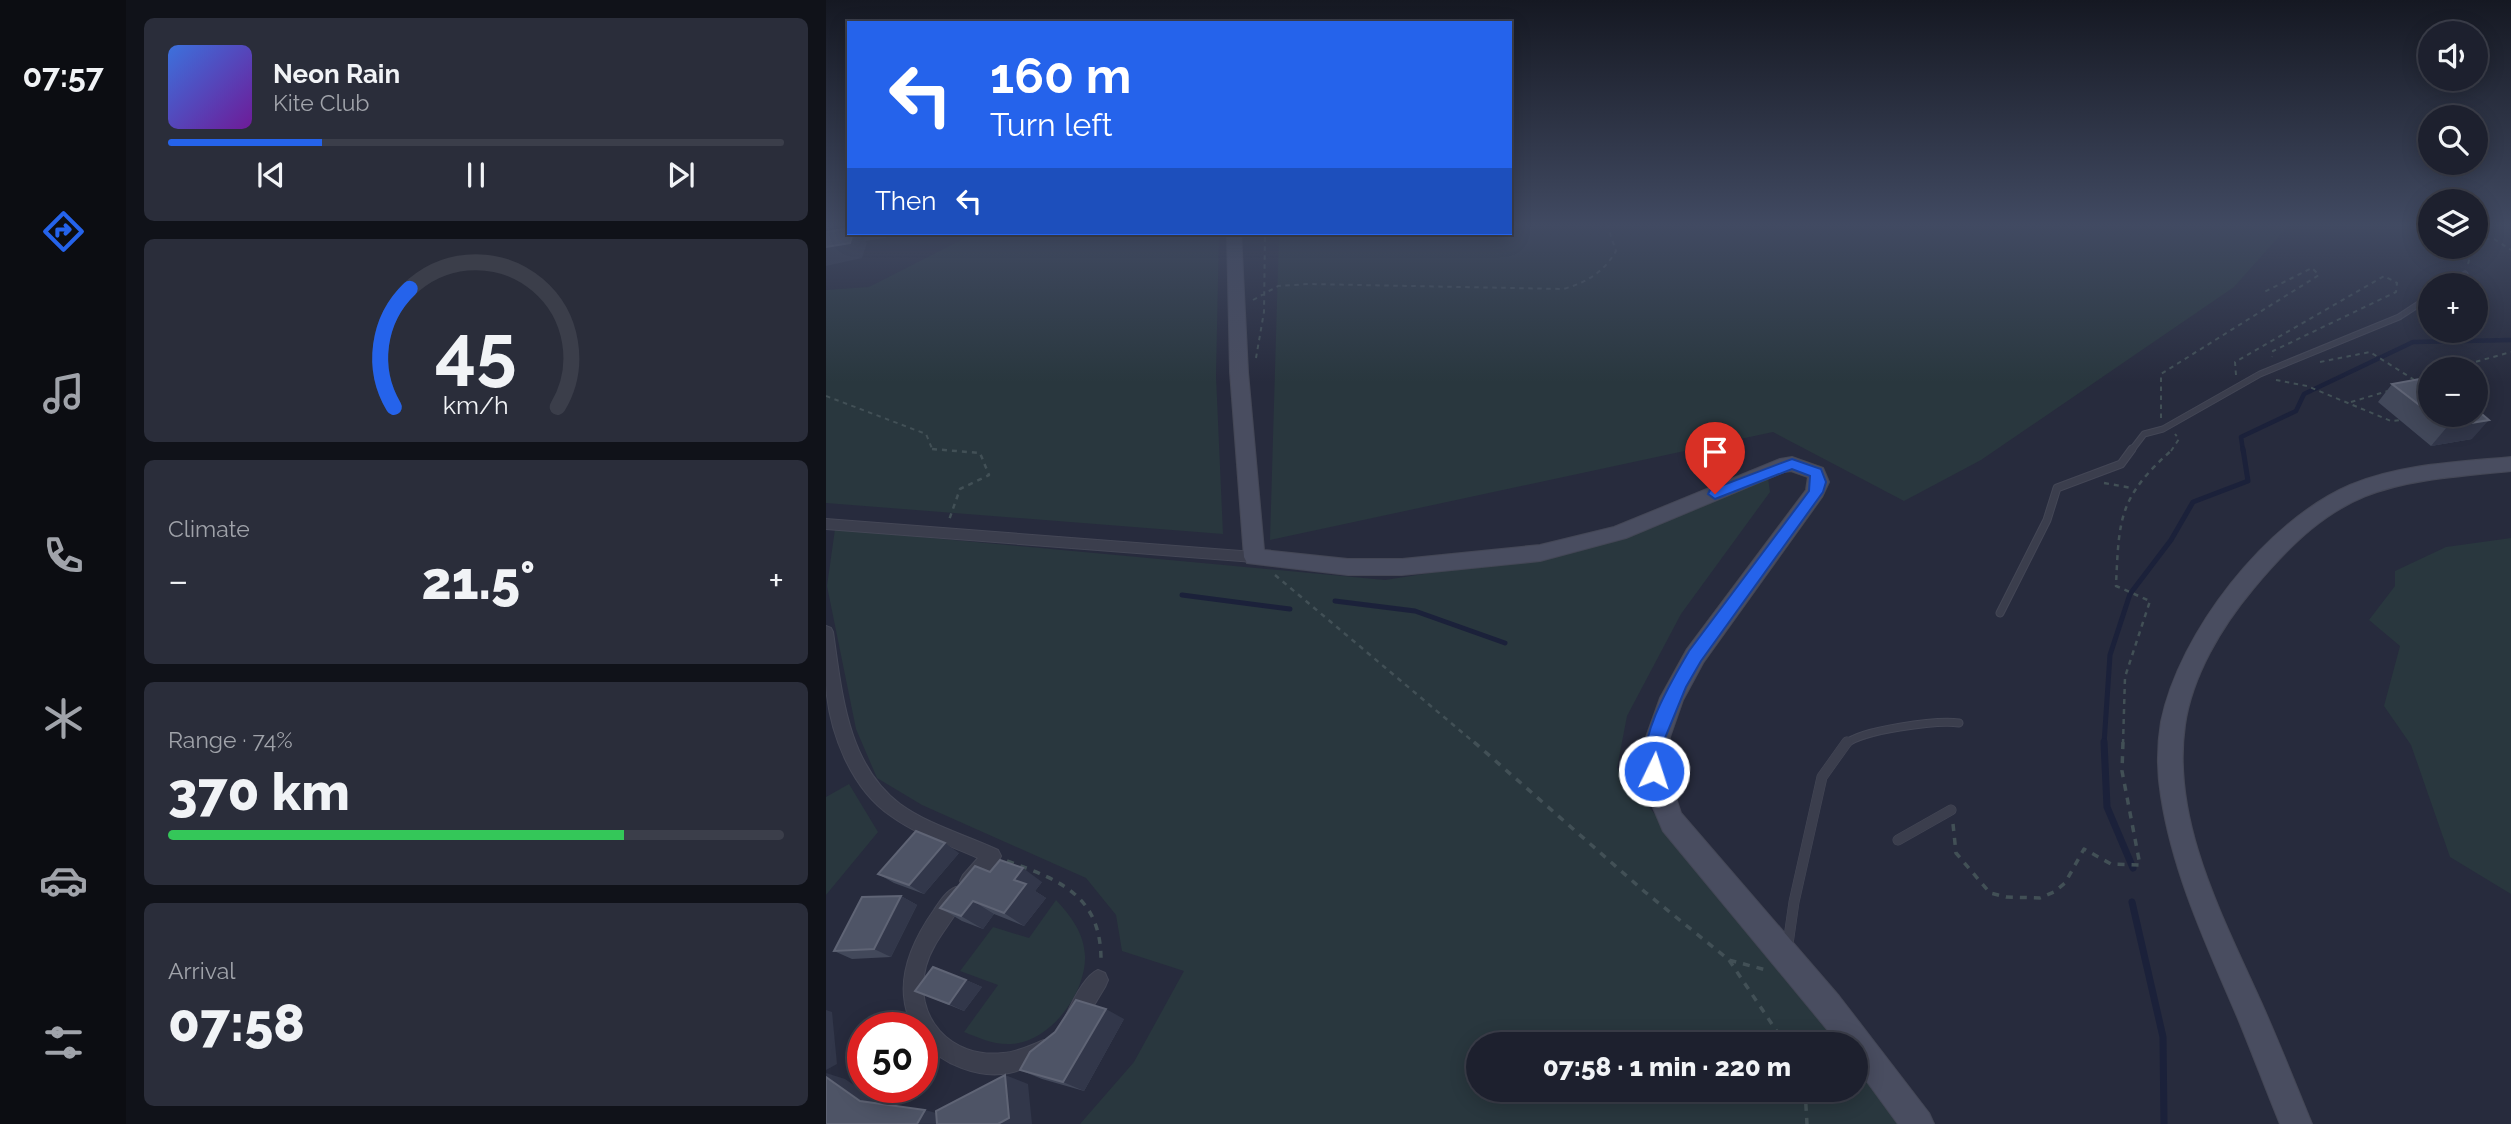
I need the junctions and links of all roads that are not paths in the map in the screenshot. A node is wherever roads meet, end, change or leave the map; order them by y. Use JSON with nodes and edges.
{"nodes":[{"id":1,"x":1236,"y":277,"type":"edge"},
{"id":2,"x":2418,"y":305,"type":"edge"},
{"id":3,"x":2511,"y":464,"type":"edge"},
{"id":4,"x":829,"y":527,"type":"edge"},
{"id":5,"x":1254,"y":557,"type":"junction"},
{"id":6,"x":2000,"y":614,"type":"dead end"},
{"id":7,"x":826,"y":632,"type":"edge"},
{"id":8,"x":1959,"y":723,"type":"dead end"},
{"id":9,"x":1951,"y":810,"type":"road end"},
{"id":10,"x":1898,"y":840,"type":"dead end"},
{"id":11,"x":1781,"y":964,"type":"junction"},
{"id":12,"x":1098,"y":980,"type":"road end"},
{"id":13,"x":2251,"y":1016,"type":"junction"},
{"id":14,"x":1918,"y":1124,"type":"edge"},
{"id":15,"x":2288,"y":1124,"type":"edge"},
{"id":16,"x":2296,"y":1124,"type":"edge"}],
"edges":[{"from":1,"to":5,"type":"main road"},
{"from":2,"to":6,"type":"lane"},
{"from":3,"to":13,"type":"main road"},
{"from":4,"to":5,"type":"street"},
{"from":5,"to":11,"type":"main road"},
{"from":7,"to":12,"type":"street"},
{"from":8,"to":11,"type":"lane"},
{"from":9,"to":10,"type":"lane"},
{"from":11,"to":14,"type":"main road"},
{"from":13,"to":15,"type":"main road"},
{"from":13,"to":16,"type":"main road"}]}
